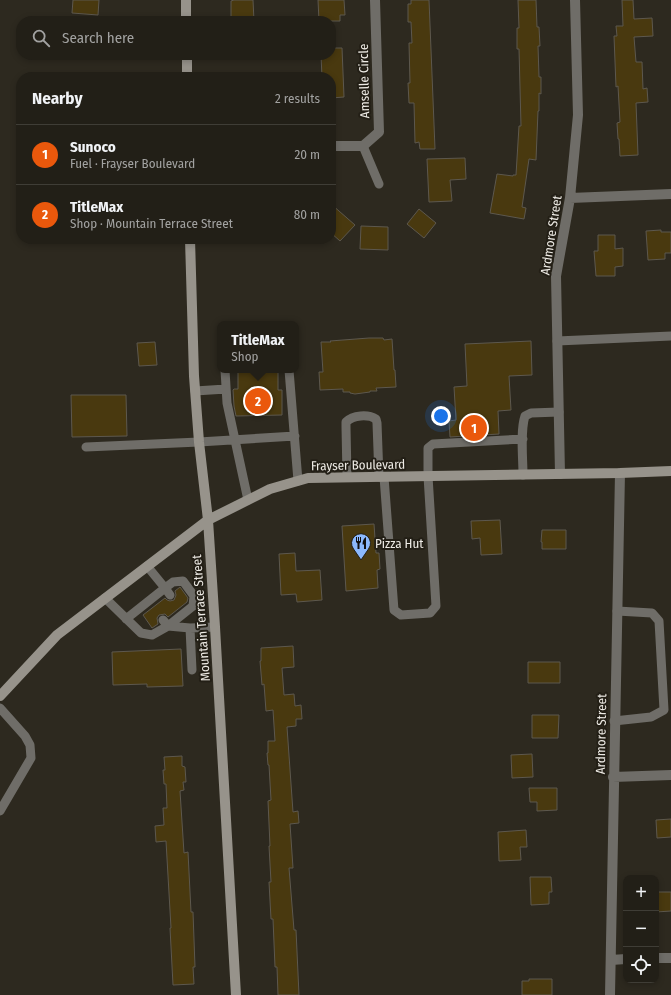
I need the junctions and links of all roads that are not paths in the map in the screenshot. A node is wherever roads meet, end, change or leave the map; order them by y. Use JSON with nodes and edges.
{"nodes":[{"id":1,"x":186,"y":0,"type":"edge"},
{"id":2,"x":375,"y":0,"type":"edge"},
{"id":3,"x":575,"y":0,"type":"edge"},
{"id":4,"x":186,"y":16,"type":"edge"},
{"id":5,"x":187,"y":60,"type":"edge"},
{"id":6,"x":187,"y":72,"type":"edge"},
{"id":7,"x":336,"y":146,"type":"edge"},
{"id":8,"x":363,"y":146,"type":"junction"},
{"id":9,"x":379,"y":184,"type":"dead end"},
{"id":10,"x":671,"y":194,"type":"edge"},
{"id":11,"x":570,"y":198,"type":"junction"},
{"id":12,"x":190,"y":244,"type":"edge"},
{"id":13,"x":671,"y":336,"type":"edge"},
{"id":14,"x":557,"y":341,"type":"junction"},
{"id":15,"x":225,"y":373,"type":"edge"},
{"id":16,"x":289,"y":373,"type":"edge"},
{"id":17,"x":226,"y":389,"type":"junction"},
{"id":18,"x":195,"y":391,"type":"junction"},
{"id":19,"x":559,"y":412,"type":"junction"},
{"id":20,"x":295,"y":436,"type":"junction"},
{"id":21,"x":523,"y":439,"type":"junction"},
{"id":22,"x":235,"y":440,"type":"junction"},
{"id":23,"x":199,"y":442,"type":"junction"},
{"id":24,"x":86,"y":447,"type":"dead end"},
{"id":25,"x":671,"y":471,"type":"edge"},
{"id":26,"x":620,"y":473,"type":"junction"},
{"id":27,"x":560,"y":474,"type":"junction"},
{"id":28,"x":524,"y":475,"type":"junction"},
{"id":29,"x":428,"y":476,"type":"junction"},
{"id":30,"x":382,"y":477,"type":"junction"},
{"id":31,"x":347,"y":478,"type":"junction"},
{"id":32,"x":298,"y":481,"type":"junction"},
{"id":33,"x":248,"y":500,"type":"junction"},
{"id":34,"x":208,"y":520,"type":"junction"},
{"id":35,"x":147,"y":566,"type":"junction"},
{"id":36,"x":167,"y":591,"type":"junction"},
{"id":37,"x":105,"y":598,"type":"junction"},
{"id":38,"x":617,"y":611,"type":"junction"},
{"id":39,"x":126,"y":619,"type":"junction"},
{"id":40,"x":166,"y":623,"type":"junction"},
{"id":41,"x":215,"y":627,"type":"junction"},
{"id":42,"x":190,"y":628,"type":"junction"},
{"id":43,"x":192,"y":670,"type":"dead end"},
{"id":44,"x":0,"y":696,"type":"edge"},
{"id":45,"x":0,"y":708,"type":"edge"},
{"id":46,"x":614,"y":721,"type":"junction"},
{"id":47,"x":671,"y":776,"type":"edge"},
{"id":48,"x":613,"y":777,"type":"junction"},
{"id":49,"x":0,"y":811,"type":"edge"},
{"id":50,"x":659,"y":958,"type":"edge"},
{"id":51,"x":671,"y":958,"type":"edge"},
{"id":52,"x":623,"y":959,"type":"edge"},
{"id":53,"x":611,"y":960,"type":"junction"},
{"id":54,"x":236,"y":995,"type":"edge"},
{"id":55,"x":610,"y":995,"type":"edge"}],
"edges":[{"from":1,"to":4,"type":"street"},
{"from":2,"to":8,"type":"street","name":"Amselle Circle"},
{"from":3,"to":11,"type":"street","name":"Ardmore Street"},
{"from":5,"to":6,"type":"street"},
{"from":7,"to":8,"type":"street"},
{"from":8,"to":9,"type":"lane"},
{"from":10,"to":11,"type":"street"},
{"from":11,"to":14,"type":"street","name":"Ardmore Street"},
{"from":12,"to":18,"type":"street","name":"Mountain Terrace Street"},
{"from":13,"to":14,"type":"lane"},
{"from":14,"to":19,"type":"street","name":"Ardmore Street"},
{"from":15,"to":17,"type":"lane"},
{"from":16,"to":20,"type":"lane"},
{"from":17,"to":18,"type":"lane"},
{"from":17,"to":22,"type":"lane"},
{"from":18,"to":23,"type":"street","name":"Mountain Terrace Street"},
{"from":19,"to":21,"type":"lane"},
{"from":19,"to":27,"type":"street","name":"Ardmore Street"},
{"from":20,"to":22,"type":"lane"},
{"from":20,"to":32,"type":"lane"},
{"from":21,"to":28,"type":"lane"},
{"from":21,"to":29,"type":"lane"},
{"from":22,"to":23,"type":"lane"},
{"from":22,"to":33,"type":"lane"},
{"from":23,"to":24,"type":"lane"},
{"from":23,"to":34,"type":"street","name":"Mountain Terrace Street"},
{"from":25,"to":26,"type":"street","name":"Frayser Boulevard"},
{"from":26,"to":27,"type":"street","name":"Frayser Boulevard"},
{"from":26,"to":38,"type":"street","name":"Ardmore Street"},
{"from":27,"to":28,"type":"street","name":"Frayser Boulevard"},
{"from":28,"to":29,"type":"street","name":"Frayser Boulevard"},
{"from":29,"to":30,"type":"street","name":"Frayser Boulevard"},
{"from":29,"to":30,"type":"lane"},
{"from":30,"to":31,"type":"street","name":"Frayser Boulevard"},
{"from":30,"to":31,"type":"lane"},
{"from":31,"to":32,"type":"street","name":"Frayser Boulevard"},
{"from":32,"to":33,"type":"street","name":"Frayser Boulevard"},
{"from":33,"to":34,"type":"street","name":"Frayser Boulevard"},
{"from":34,"to":35,"type":"street","name":"Frayser Boulevard"},
{"from":34,"to":41,"type":"street","name":"Mountain Terrace Street"},
{"from":35,"to":36,"type":"lane"},
{"from":35,"to":37,"type":"street","name":"Frayser Boulevard"},
{"from":36,"to":39,"type":"lane"},
{"from":36,"to":40,"type":"lane"},
{"from":37,"to":39,"type":"lane"},
{"from":37,"to":44,"type":"street","name":"Frayser Boulevard"},
{"from":38,"to":46,"type":"street","name":"Ardmore Street"},
{"from":38,"to":46,"type":"lane"},
{"from":39,"to":40,"type":"lane"},
{"from":40,"to":42,"type":"lane"},
{"from":41,"to":42,"type":"lane"},
{"from":41,"to":54,"type":"street","name":"Mountain Terrace Street"},
{"from":42,"to":43,"type":"lane"},
{"from":45,"to":49,"type":"lane"},
{"from":46,"to":48,"type":"street","name":"Ardmore Street"},
{"from":47,"to":48,"type":"street"},
{"from":48,"to":53,"type":"street","name":"Ardmore Street"},
{"from":50,"to":51,"type":"street"},
{"from":52,"to":53,"type":"street"},
{"from":53,"to":55,"type":"street","name":"Ardmore Street"}]}
